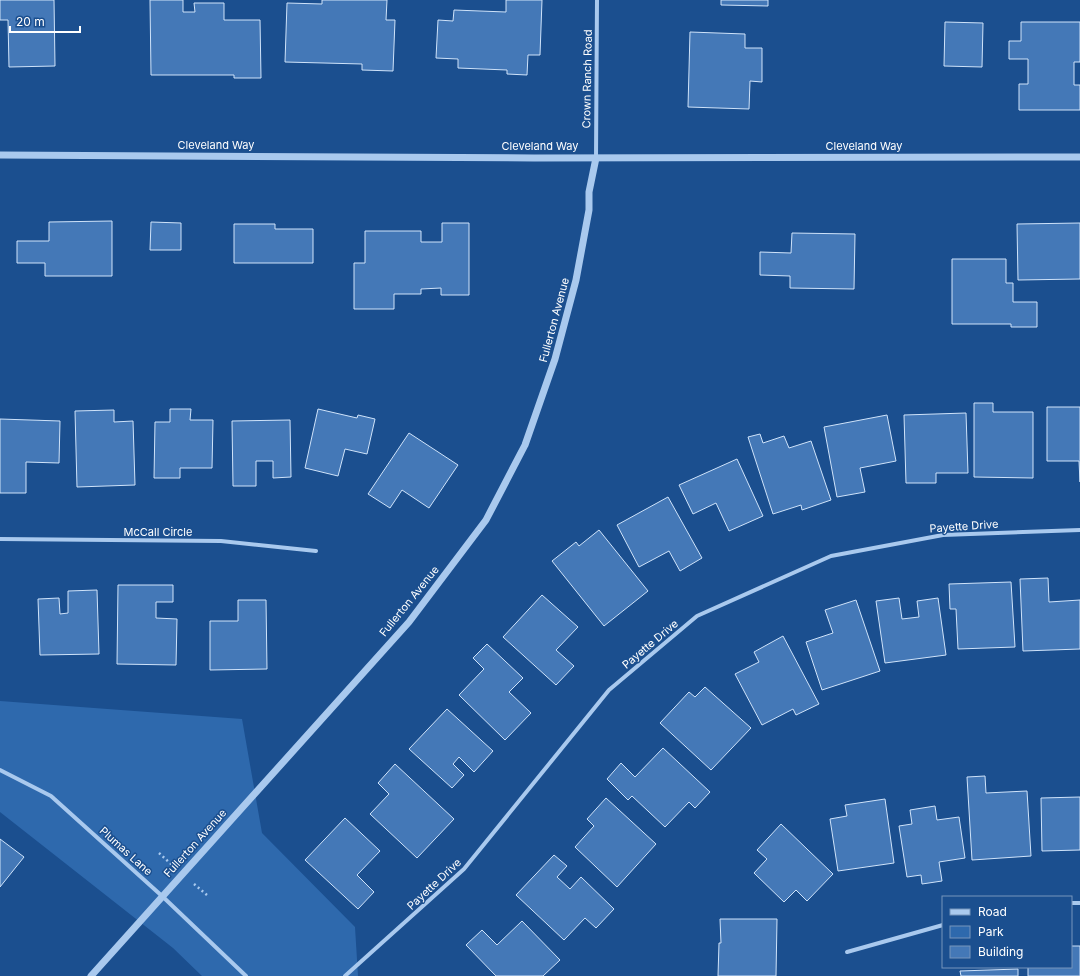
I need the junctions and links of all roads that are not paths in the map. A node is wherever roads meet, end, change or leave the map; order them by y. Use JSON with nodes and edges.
{"nodes":[{"id":1,"x":597,"y":0,"type":"edge"},
{"id":2,"x":0,"y":155,"type":"edge"},
{"id":3,"x":1080,"y":157,"type":"edge"},
{"id":4,"x":596,"y":158,"type":"junction"},
{"id":5,"x":1080,"y":530,"type":"edge"},
{"id":6,"x":0,"y":539,"type":"edge"},
{"id":7,"x":316,"y":551,"type":"dead end"},
{"id":8,"x":0,"y":770,"type":"edge"},
{"id":9,"x":162,"y":896,"type":"junction"},
{"id":10,"x":942,"y":925,"type":"edge"},
{"id":11,"x":847,"y":952,"type":"dead end"},
{"id":12,"x":91,"y":976,"type":"edge"},
{"id":13,"x":246,"y":976,"type":"edge"},
{"id":14,"x":345,"y":976,"type":"edge"}],
"edges":[{"from":1,"to":4,"type":"street","name":"Crown Ranch Road"},
{"from":2,"to":4,"type":"street","name":"Cleveland Way"},
{"from":3,"to":4,"type":"street","name":"Cleveland Way"},
{"from":4,"to":9,"type":"street","name":"Fullerton Avenue"},
{"from":5,"to":14,"type":"street","name":"Payette Drive"},
{"from":6,"to":7,"type":"street","name":"McCall Circle"},
{"from":8,"to":9,"type":"street","name":"Plumas Lane"},
{"from":9,"to":12,"type":"street","name":"Fullerton Avenue"},
{"from":9,"to":13,"type":"street","name":"Plumas Lane"},
{"from":10,"to":11,"type":"street"}]}
